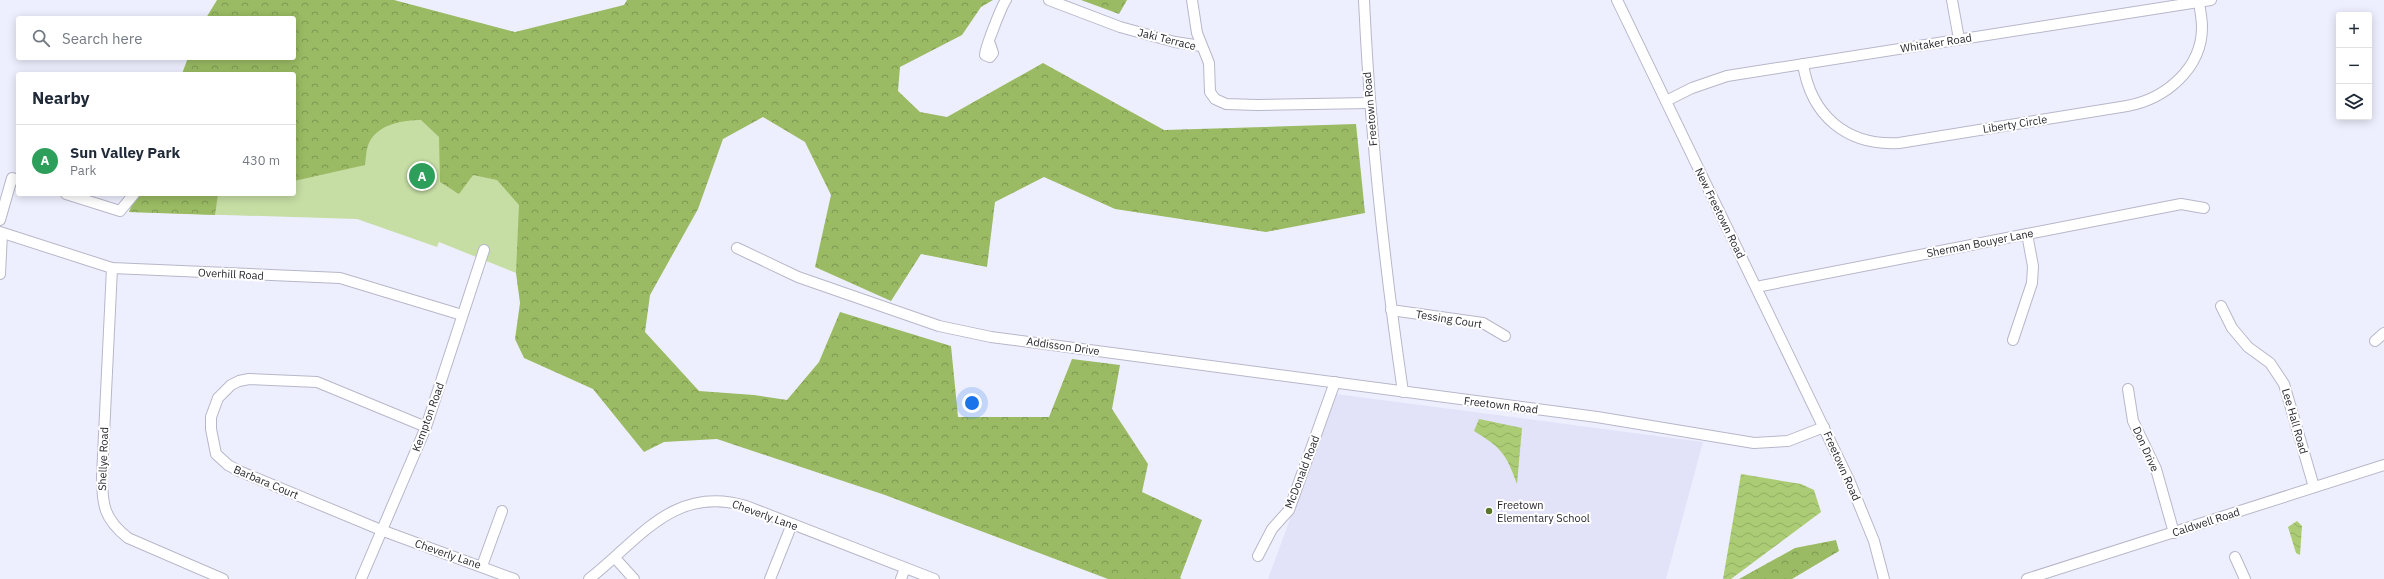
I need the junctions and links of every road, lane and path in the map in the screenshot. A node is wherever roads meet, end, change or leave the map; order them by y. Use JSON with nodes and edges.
{"nodes":[{"id":1,"x":1006,"y":0,"type":"edge"},
{"id":2,"x":1049,"y":0,"type":"edge"},
{"id":3,"x":1192,"y":0,"type":"edge"},
{"id":4,"x":1364,"y":0,"type":"edge"},
{"id":5,"x":1617,"y":0,"type":"edge"},
{"id":6,"x":1952,"y":0,"type":"edge"},
{"id":7,"x":2211,"y":0,"type":"edge"},
{"id":8,"x":2199,"y":2,"type":"junction"},
{"id":9,"x":1959,"y":39,"type":"junction"},
{"id":10,"x":990,"y":44,"type":"dead end"},
{"id":11,"x":1201,"y":46,"type":"junction"},
{"id":12,"x":1803,"y":64,"type":"junction"},
{"id":13,"x":1666,"y":101,"type":"junction"},
{"id":14,"x":1369,"y":103,"type":"junction"},
{"id":15,"x":16,"y":179,"type":"edge"},
{"id":16,"x":72,"y":196,"type":"edge"},
{"id":17,"x":132,"y":196,"type":"edge"},
{"id":18,"x":2204,"y":208,"type":"dead end"},
{"id":19,"x":0,"y":220,"type":"edge"},
{"id":20,"x":1,"y":232,"type":"edge"},
{"id":21,"x":2027,"y":234,"type":"junction"},
{"id":22,"x":737,"y":248,"type":"dead end"},
{"id":23,"x":484,"y":250,"type":"dead end"},
{"id":24,"x":112,"y":268,"type":"junction"},
{"id":25,"x":0,"y":274,"type":"edge"},
{"id":26,"x":1756,"y":287,"type":"junction"},
{"id":27,"x":2221,"y":306,"type":"dead end"},
{"id":28,"x":1391,"y":310,"type":"junction"},
{"id":29,"x":462,"y":315,"type":"junction"},
{"id":30,"x":2384,"y":333,"type":"edge"},
{"id":31,"x":1505,"y":336,"type":"dead end"},
{"id":32,"x":2013,"y":340,"type":"dead end"},
{"id":33,"x":2375,"y":341,"type":"dead end"},
{"id":34,"x":1335,"y":382,"type":"junction"},
{"id":35,"x":2128,"y":389,"type":"dead end"},
{"id":36,"x":1403,"y":392,"type":"junction"},
{"id":37,"x":426,"y":426,"type":"junction"},
{"id":38,"x":1824,"y":427,"type":"junction"},
{"id":39,"x":2384,"y":465,"type":"edge"},
{"id":40,"x":2314,"y":487,"type":"junction"},
{"id":41,"x":502,"y":511,"type":"dead end"},
{"id":42,"x":792,"y":524,"type":"junction"},
{"id":43,"x":381,"y":530,"type":"junction"},
{"id":44,"x":2174,"y":533,"type":"junction"},
{"id":45,"x":1258,"y":556,"type":"dead end"},
{"id":46,"x":2235,"y":557,"type":"dead end"},
{"id":47,"x":615,"y":558,"type":"junction"},
{"id":48,"x":482,"y":566,"type":"junction"},
{"id":49,"x":905,"y":568,"type":"junction"},
{"id":50,"x":223,"y":579,"type":"edge"},
{"id":51,"x":361,"y":579,"type":"edge"},
{"id":52,"x":514,"y":579,"type":"edge"},
{"id":53,"x":589,"y":579,"type":"edge"},
{"id":54,"x":634,"y":579,"type":"edge"},
{"id":55,"x":770,"y":579,"type":"edge"},
{"id":56,"x":901,"y":579,"type":"edge"},
{"id":57,"x":934,"y":579,"type":"edge"},
{"id":58,"x":1884,"y":579,"type":"edge"},
{"id":59,"x":2027,"y":579,"type":"edge"},
{"id":60,"x":2245,"y":579,"type":"edge"}],
"edges":[{"from":1,"to":10,"type":"street"},
{"from":2,"to":11,"type":"street","name":"Jaki Terrace"},
{"from":3,"to":11,"type":"street"},
{"from":4,"to":14,"type":"street","name":"Freetown Road"},
{"from":5,"to":13,"type":"street","name":"New Freetown Road"},
{"from":6,"to":9,"type":"street"},
{"from":7,"to":8,"type":"street","name":"Whitaker Road"},
{"from":8,"to":9,"type":"street","name":"Whitaker Road"},
{"from":8,"to":12,"type":"street","name":"Liberty Circle"},
{"from":9,"to":12,"type":"street","name":"Whitaker Road"},
{"from":11,"to":14,"type":"street","name":"Jaki Terrace"},
{"from":12,"to":13,"type":"street","name":"Whitaker Road"},
{"from":13,"to":26,"type":"street","name":"New Freetown Road"},
{"from":14,"to":28,"type":"street","name":"Freetown Road"},
{"from":15,"to":19,"type":"street"},
{"from":16,"to":17,"type":"street"},
{"from":18,"to":21,"type":"street","name":"Sherman Bouyer Lane"},
{"from":20,"to":24,"type":"street","name":"Overhill Road"},
{"from":20,"to":25,"type":"street"},
{"from":21,"to":26,"type":"street","name":"Sherman Bouyer Lane"},
{"from":21,"to":32,"type":"street"},
{"from":22,"to":34,"type":"street","name":"Addisson Drive"},
{"from":23,"to":29,"type":"street","name":"Kempton Road"},
{"from":24,"to":29,"type":"street","name":"Overhill Road"},
{"from":24,"to":50,"type":"street","name":"Shellye Road"},
{"from":26,"to":38,"type":"street","name":"New Freetown Road"},
{"from":27,"to":40,"type":"street","name":"Lee Hall Road"},
{"from":28,"to":31,"type":"street","name":"Tessing Court"},
{"from":28,"to":36,"type":"street","name":"Freetown Road"},
{"from":29,"to":37,"type":"street","name":"Kempton Road"},
{"from":30,"to":33,"type":"street"},
{"from":34,"to":36,"type":"street","name":"Addisson Drive"},
{"from":34,"to":45,"type":"street","name":"McDonald Road"},
{"from":35,"to":44,"type":"street","name":"Don Drive"},
{"from":36,"to":38,"type":"street","name":"Freetown Road"},
{"from":37,"to":43,"type":"street","name":"Kempton Road"},
{"from":37,"to":43,"type":"street","name":"Barbara Court"},
{"from":38,"to":58,"type":"street","name":"Freetown Road"},
{"from":39,"to":40,"type":"street","name":"Caldwell Road"},
{"from":40,"to":44,"type":"street","name":"Caldwell Road"},
{"from":41,"to":48,"type":"street"},
{"from":42,"to":47,"type":"street","name":"Cheverly Lane"},
{"from":42,"to":49,"type":"street","name":"Cheverly Lane"},
{"from":42,"to":55,"type":"street"},
{"from":43,"to":48,"type":"street","name":"Cheverly Lane"},
{"from":43,"to":51,"type":"street","name":"Kempton Road"},
{"from":44,"to":59,"type":"street","name":"Caldwell Road"},
{"from":46,"to":60,"type":"street"},
{"from":47,"to":53,"type":"street","name":"Cheverly Lane"},
{"from":47,"to":54,"type":"street"},
{"from":48,"to":52,"type":"street","name":"Cheverly Lane"},
{"from":49,"to":56,"type":"street"},
{"from":49,"to":57,"type":"street","name":"Cheverly Lane"}]}
